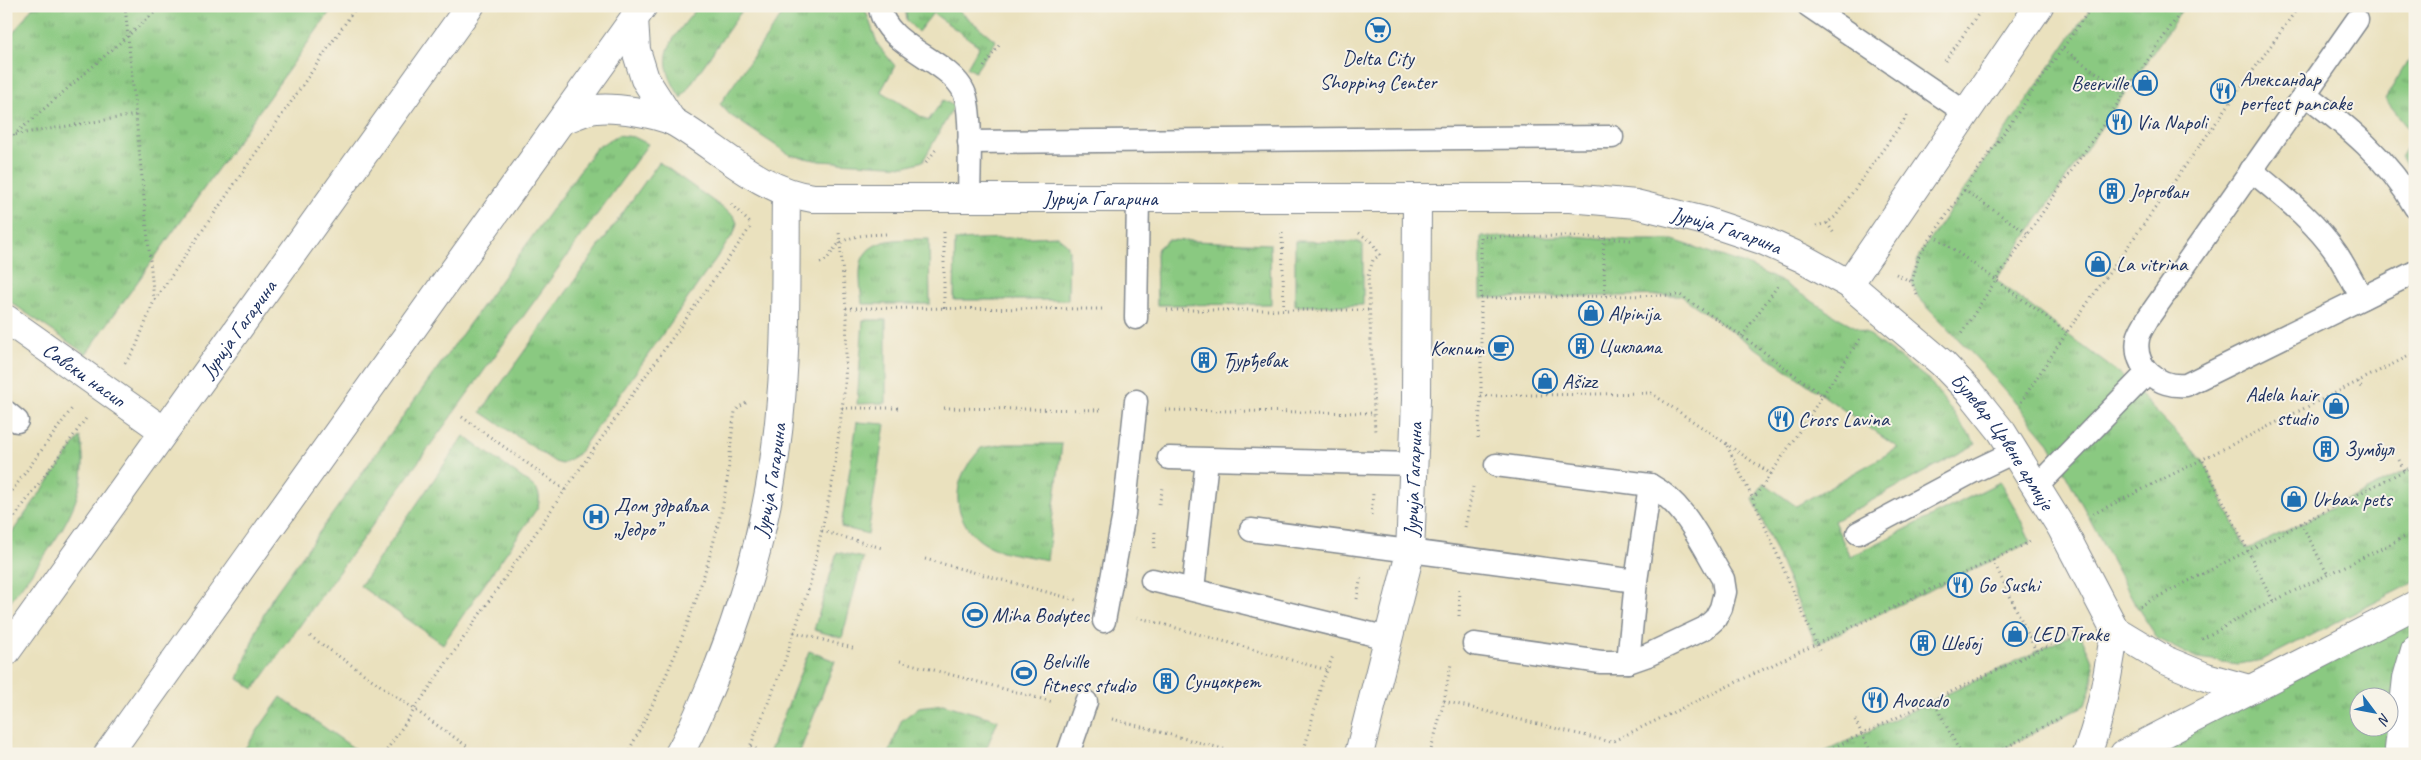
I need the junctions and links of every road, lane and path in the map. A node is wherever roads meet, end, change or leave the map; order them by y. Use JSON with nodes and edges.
{"nodes":[{"id":1,"x":125,"y":6,"type":"edge"},
{"id":2,"x":162,"y":6,"type":"edge"},
{"id":3,"x":357,"y":6,"type":"edge"},
{"id":4,"x":470,"y":6,"type":"edge"},
{"id":5,"x":880,"y":6,"type":"edge"},
{"id":6,"x":1810,"y":6,"type":"edge"},
{"id":7,"x":2039,"y":6,"type":"edge"},
{"id":8,"x":2092,"y":6,"type":"edge"},
{"id":9,"x":2185,"y":6,"type":"edge"},
{"id":10,"x":2299,"y":6,"type":"edge"},
{"id":11,"x":638,"y":12,"type":"edge"},
{"id":12,"x":2357,"y":20,"type":"dead end"},
{"id":13,"x":128,"y":36,"type":"junction"},
{"id":14,"x":2062,"y":49,"type":"junction"},
{"id":15,"x":2130,"y":84,"type":"junction"},
{"id":16,"x":2136,"y":88,"type":"dead end"},
{"id":17,"x":2124,"y":93,"type":"junction"},
{"id":18,"x":2305,"y":94,"type":"junction"},
{"id":19,"x":1966,"y":113,"type":"junction"},
{"id":20,"x":136,"y":115,"type":"junction"},
{"id":21,"x":563,"y":120,"type":"junction"},
{"id":22,"x":672,"y":121,"type":"junction"},
{"id":23,"x":15,"y":134,"type":"junction"},
{"id":24,"x":2201,"y":134,"type":"dead end"},
{"id":25,"x":6,"y":136,"type":"edge"},
{"id":26,"x":1612,"y":136,"type":"dead end"},
{"id":27,"x":2205,"y":137,"type":"junction"},
{"id":28,"x":6,"y":142,"type":"edge"},
{"id":29,"x":969,"y":142,"type":"junction"},
{"id":30,"x":2251,"y":170,"type":"junction"},
{"id":31,"x":1964,"y":190,"type":"junction"},
{"id":32,"x":786,"y":192,"type":"junction"},
{"id":33,"x":839,"y":199,"type":"junction"},
{"id":34,"x":969,"y":199,"type":"junction"},
{"id":35,"x":1138,"y":199,"type":"junction"},
{"id":36,"x":1417,"y":199,"type":"junction"},
{"id":37,"x":2415,"y":207,"type":"edge"},
{"id":38,"x":936,"y":232,"type":"dead end"},
{"id":39,"x":944,"y":232,"type":"junction"},
{"id":40,"x":953,"y":232,"type":"dead end"},
{"id":41,"x":1272,"y":233,"type":"dead end"},
{"id":42,"x":1282,"y":233,"type":"junction"},
{"id":43,"x":1292,"y":233,"type":"dead end"},
{"id":44,"x":1351,"y":233,"type":"dead end"},
{"id":45,"x":2027,"y":233,"type":"junction"},
{"id":46,"x":894,"y":234,"type":"dead end"},
{"id":47,"x":1933,"y":235,"type":"junction"},
{"id":48,"x":1603,"y":238,"type":"junction"},
{"id":49,"x":1637,"y":240,"type":"dead end"},
{"id":50,"x":838,"y":244,"type":"junction"},
{"id":51,"x":785,"y":256,"type":"junction"},
{"id":52,"x":2415,"y":272,"type":"edge"},
{"id":53,"x":1996,"y":280,"type":"junction"},
{"id":54,"x":1849,"y":284,"type":"junction"},
{"id":55,"x":1787,"y":285,"type":"dead end"},
{"id":56,"x":1606,"y":297,"type":"junction"},
{"id":57,"x":1918,"y":297,"type":"dead end"},
{"id":58,"x":1481,"y":298,"type":"junction"},
{"id":59,"x":2362,"y":298,"type":"junction"},
{"id":60,"x":154,"y":301,"type":"junction"},
{"id":61,"x":944,"y":308,"type":"dead end"},
{"id":62,"x":1284,"y":310,"type":"dead end"},
{"id":63,"x":1136,"y":318,"type":"dead end"},
{"id":64,"x":6,"y":319,"type":"edge"},
{"id":65,"x":1865,"y":332,"type":"dead end"},
{"id":66,"x":2067,"y":332,"type":"junction"},
{"id":67,"x":1742,"y":336,"type":"junction"},
{"id":68,"x":1958,"y":339,"type":"dead end"},
{"id":69,"x":2415,"y":353,"type":"edge"},
{"id":70,"x":2147,"y":373,"type":"junction"},
{"id":71,"x":2358,"y":382,"type":"junction"},
{"id":72,"x":99,"y":385,"type":"junction"},
{"id":73,"x":2362,"y":389,"type":"dead end"},
{"id":74,"x":1822,"y":395,"type":"junction"},
{"id":75,"x":1481,"y":396,"type":"junction"},
{"id":76,"x":750,"y":397,"type":"dead end"},
{"id":77,"x":2012,"y":398,"type":"dead end"},
{"id":78,"x":1136,"y":401,"type":"dead end"},
{"id":79,"x":842,"y":408,"type":"junction"},
{"id":80,"x":898,"y":408,"type":"dead end"},
{"id":81,"x":462,"y":417,"type":"dead end"},
{"id":82,"x":164,"y":431,"type":"junction"},
{"id":83,"x":1478,"y":440,"type":"dead end"},
{"id":84,"x":1726,"y":444,"type":"junction"},
{"id":85,"x":2016,"y":451,"type":"junction"},
{"id":86,"x":1169,"y":458,"type":"dead end"},
{"id":87,"x":1207,"y":460,"type":"junction"},
{"id":88,"x":2398,"y":460,"type":"dead end"},
{"id":89,"x":2203,"y":461,"type":"junction"},
{"id":90,"x":1414,"y":464,"type":"junction"},
{"id":91,"x":1377,"y":465,"type":"junction"},
{"id":92,"x":2415,"y":465,"type":"edge"},
{"id":93,"x":1496,"y":466,"type":"dead end"},
{"id":94,"x":2404,"y":470,"type":"junction"},
{"id":95,"x":1771,"y":474,"type":"junction"},
{"id":96,"x":1474,"y":478,"type":"dead end"},
{"id":97,"x":1650,"y":486,"type":"junction"},
{"id":98,"x":2037,"y":486,"type":"junction"},
{"id":99,"x":565,"y":490,"type":"junction"},
{"id":100,"x":6,"y":499,"type":"edge"},
{"id":101,"x":1752,"y":499,"type":"junction"},
{"id":102,"x":2088,"y":516,"type":"dead end"},
{"id":103,"x":2301,"y":523,"type":"junction"},
{"id":104,"x":6,"y":529,"type":"edge"},
{"id":105,"x":1251,"y":530,"type":"dead end"},
{"id":106,"x":822,"y":531,"type":"junction"},
{"id":107,"x":1858,"y":533,"type":"dead end"},
{"id":108,"x":2027,"y":534,"type":"dead end"},
{"id":109,"x":1366,"y":546,"type":"junction"},
{"id":110,"x":882,"y":548,"type":"dead end"},
{"id":111,"x":2248,"y":550,"type":"junction"},
{"id":112,"x":1410,"y":553,"type":"junction"},
{"id":113,"x":1458,"y":558,"type":"junction"},
{"id":114,"x":1993,"y":560,"type":"junction"},
{"id":115,"x":2328,"y":575,"type":"dead end"},
{"id":116,"x":1152,"y":580,"type":"dead end"},
{"id":117,"x":1636,"y":581,"type":"junction"},
{"id":118,"x":1193,"y":589,"type":"junction"},
{"id":119,"x":2273,"y":601,"type":"dead end"},
{"id":120,"x":2415,"y":605,"type":"edge"},
{"id":121,"x":2142,"y":615,"type":"dead end"},
{"id":122,"x":1104,"y":621,"type":"dead end"},
{"id":123,"x":1352,"y":630,"type":"junction"},
{"id":124,"x":2114,"y":630,"type":"junction"},
{"id":125,"x":794,"y":632,"type":"junction"},
{"id":126,"x":2078,"y":632,"type":"dead end"},
{"id":127,"x":310,"y":636,"type":"dead end"},
{"id":128,"x":1388,"y":638,"type":"junction"},
{"id":129,"x":1474,"y":644,"type":"dead end"},
{"id":130,"x":1816,"y":644,"type":"junction"},
{"id":131,"x":856,"y":649,"type":"dead end"},
{"id":132,"x":1819,"y":650,"type":"dead end"},
{"id":133,"x":2415,"y":650,"type":"edge"},
{"id":134,"x":2036,"y":651,"type":"junction"},
{"id":135,"x":6,"y":652,"type":"edge"},
{"id":136,"x":1628,"y":662,"type":"junction"},
{"id":137,"x":2249,"y":688,"type":"junction"},
{"id":138,"x":1933,"y":700,"type":"junction"},
{"id":139,"x":1444,"y":701,"type":"dead end"},
{"id":140,"x":1086,"y":702,"type":"dead end"},
{"id":141,"x":415,"y":710,"type":"junction"},
{"id":142,"x":1855,"y":720,"type":"dead end"},
{"id":143,"x":1862,"y":734,"type":"junction"},
{"id":144,"x":751,"y":746,"type":"junction"},
{"id":145,"x":468,"y":747,"type":"dead end"},
{"id":146,"x":2401,"y":749,"type":"edge"},
{"id":147,"x":108,"y":754,"type":"edge"},
{"id":148,"x":384,"y":754,"type":"edge"},
{"id":149,"x":626,"y":754,"type":"edge"},
{"id":150,"x":679,"y":754,"type":"edge"},
{"id":151,"x":747,"y":754,"type":"edge"},
{"id":152,"x":764,"y":754,"type":"edge"},
{"id":153,"x":1068,"y":754,"type":"edge"},
{"id":154,"x":1303,"y":754,"type":"edge"},
{"id":155,"x":1359,"y":754,"type":"edge"},
{"id":156,"x":1820,"y":754,"type":"edge"},
{"id":157,"x":1872,"y":754,"type":"edge"},
{"id":158,"x":1961,"y":754,"type":"edge"},
{"id":159,"x":2087,"y":754,"type":"edge"},
{"id":160,"x":2124,"y":754,"type":"edge"}],
"edges":[{"from":1,"to":13,"type":"path"},
{"from":2,"to":13,"type":"path"},
{"from":3,"to":60,"type":"path"},
{"from":4,"to":82,"type":"street","name":"Јурија Гагарина"},
{"from":5,"to":29,"type":"lane"},
{"from":6,"to":19,"type":"lane"},
{"from":7,"to":19,"type":"street"},
{"from":8,"to":14,"type":"path"},
{"from":9,"to":15,"type":"path"},
{"from":10,"to":27,"type":"path"},
{"from":11,"to":21,"type":"street","name":"Јурија Гагарина"},
{"from":11,"to":22,"type":"street","name":"Јурија Гагарина"},
{"from":12,"to":18,"type":"lane"},
{"from":13,"to":20,"type":"path"},
{"from":13,"to":23,"type":"path"},
{"from":14,"to":17,"type":"path"},
{"from":14,"to":31,"type":"path"},
{"from":15,"to":16,"type":"path"},
{"from":15,"to":17,"type":"path"},
{"from":17,"to":45,"type":"path"},
{"from":18,"to":30,"type":"lane"},
{"from":18,"to":37,"type":"lane"},
{"from":19,"to":54,"type":"street"},
{"from":20,"to":23,"type":"path"},
{"from":20,"to":60,"type":"path"},
{"from":21,"to":22,"type":"street","name":"Јурија Гагарина"},
{"from":21,"to":147,"type":"street","name":"Јурија Гагарина"},
{"from":22,"to":32,"type":"street","name":"Јурија Гагарина"},
{"from":23,"to":25,"type":"path"},
{"from":23,"to":28,"type":"path"},
{"from":24,"to":27,"type":"path"},
{"from":26,"to":29,"type":"lane"},
{"from":27,"to":66,"type":"path"},
{"from":29,"to":34,"type":"lane"},
{"from":30,"to":59,"type":"lane"},
{"from":30,"to":70,"type":"lane"},
{"from":31,"to":45,"type":"path"},
{"from":31,"to":47,"type":"path"},
{"from":32,"to":33,"type":"street","name":"Јурија Гагарина"},
{"from":32,"to":51,"type":"street","name":"Јурија Гагарина"},
{"from":33,"to":34,"type":"street","name":"Јурија Гагарина"},
{"from":33,"to":50,"type":"path"},
{"from":34,"to":35,"type":"street","name":"Јурија Гагарина"},
{"from":35,"to":36,"type":"street","name":"Јурија Гагарина"},
{"from":35,"to":63,"type":"lane"},
{"from":36,"to":54,"type":"street","name":"Јурија Гагарина"},
{"from":36,"to":90,"type":"street","name":"Јурија Гагарина"},
{"from":38,"to":39,"type":"path"},
{"from":39,"to":40,"type":"path"},
{"from":39,"to":61,"type":"path"},
{"from":41,"to":42,"type":"path"},
{"from":42,"to":43,"type":"path"},
{"from":42,"to":62,"type":"path"},
{"from":44,"to":91,"type":"path"},
{"from":45,"to":53,"type":"path"},
{"from":46,"to":50,"type":"path"},
{"from":47,"to":53,"type":"path"},
{"from":47,"to":57,"type":"path"},
{"from":48,"to":49,"type":"path"},
{"from":48,"to":56,"type":"path"},
{"from":48,"to":58,"type":"path"},
{"from":50,"to":51,"type":"path"},
{"from":50,"to":79,"type":"path"},
{"from":51,"to":99,"type":"path"},
{"from":51,"to":150,"type":"street","name":"Јурија Гагарина"},
{"from":52,"to":59,"type":"lane"},
{"from":53,"to":66,"type":"path"},
{"from":53,"to":68,"type":"path"},
{"from":54,"to":85,"type":"street","name":"Булевар Црвене армије"},
{"from":55,"to":67,"type":"path"},
{"from":56,"to":58,"type":"path"},
{"from":56,"to":67,"type":"path"},
{"from":58,"to":75,"type":"path"},
{"from":59,"to":70,"type":"lane"},
{"from":60,"to":72,"type":"path"},
{"from":64,"to":72,"type":"street","name":"Савски насип"},
{"from":65,"to":74,"type":"path"},
{"from":66,"to":77,"type":"path"},
{"from":67,"to":74,"type":"path"},
{"from":69,"to":71,"type":"path"},
{"from":70,"to":98,"type":"lane"},
{"from":71,"to":73,"type":"path"},
{"from":71,"to":89,"type":"path"},
{"from":72,"to":82,"type":"street","name":"Савски насип"},
{"from":72,"to":100,"type":"path"},
{"from":72,"to":104,"type":"path"},
{"from":74,"to":95,"type":"path"},
{"from":75,"to":83,"type":"path"},
{"from":75,"to":84,"type":"path"},
{"from":76,"to":149,"type":"path"},
{"from":78,"to":122,"type":"lane"},
{"from":79,"to":80,"type":"path"},
{"from":79,"to":106,"type":"path"},
{"from":81,"to":99,"type":"path"},
{"from":82,"to":135,"type":"street","name":"Јурија Гагарина"},
{"from":84,"to":95,"type":"path"},
{"from":84,"to":101,"type":"path"},
{"from":85,"to":98,"type":"street","name":"Булевар Црвене армије"},
{"from":85,"to":107,"type":"lane"},
{"from":86,"to":87,"type":"lane"},
{"from":87,"to":91,"type":"lane"},
{"from":87,"to":118,"type":"lane"},
{"from":88,"to":94,"type":"path"},
{"from":89,"to":102,"type":"path"},
{"from":89,"to":111,"type":"path"},
{"from":90,"to":91,"type":"lane"},
{"from":90,"to":112,"type":"street","name":"Јурија Гагарина"},
{"from":91,"to":109,"type":"path"},
{"from":92,"to":94,"type":"path"},
{"from":93,"to":97,"type":"lane"},
{"from":94,"to":103,"type":"path"},
{"from":95,"to":101,"type":"path"},
{"from":96,"to":113,"type":"path"},
{"from":97,"to":117,"type":"lane"},
{"from":97,"to":136,"type":"lane"},
{"from":98,"to":124,"type":"street","name":"Булевар Црвене армије"},
{"from":99,"to":141,"type":"path"},
{"from":101,"to":130,"type":"path"},
{"from":103,"to":111,"type":"path"},
{"from":103,"to":115,"type":"path"},
{"from":105,"to":109,"type":"lane"},
{"from":106,"to":110,"type":"path"},
{"from":106,"to":125,"type":"path"},
{"from":108,"to":114,"type":"path"},
{"from":109,"to":112,"type":"lane"},
{"from":109,"to":123,"type":"path"},
{"from":111,"to":119,"type":"path"},
{"from":111,"to":121,"type":"path"},
{"from":112,"to":113,"type":"lane"},
{"from":112,"to":128,"type":"street","name":"Јурија Гагарина"},
{"from":113,"to":117,"type":"lane"},
{"from":114,"to":130,"type":"path"},
{"from":114,"to":134,"type":"path"},
{"from":116,"to":118,"type":"lane"},
{"from":117,"to":136,"type":"lane"},
{"from":118,"to":123,"type":"lane"},
{"from":120,"to":137,"type":"street"},
{"from":123,"to":128,"type":"lane"},
{"from":123,"to":154,"type":"path"},
{"from":124,"to":137,"type":"street"},
{"from":124,"to":159,"type":"street"},
{"from":125,"to":131,"type":"path"},
{"from":125,"to":144,"type":"path"},
{"from":126,"to":134,"type":"path"},
{"from":127,"to":141,"type":"path"},
{"from":128,"to":155,"type":"street","name":"Јурија Гагарина"},
{"from":129,"to":136,"type":"lane"},
{"from":130,"to":132,"type":"path"},
{"from":130,"to":139,"type":"path"},
{"from":133,"to":146,"type":"street"},
{"from":134,"to":138,"type":"path"},
{"from":137,"to":160,"type":"street"},
{"from":138,"to":143,"type":"path"},
{"from":138,"to":158,"type":"path"},
{"from":140,"to":153,"type":"lane"},
{"from":141,"to":145,"type":"path"},
{"from":141,"to":148,"type":"path"},
{"from":142,"to":143,"type":"path"},
{"from":143,"to":156,"type":"path"},
{"from":143,"to":157,"type":"path"},
{"from":144,"to":151,"type":"path"},
{"from":144,"to":152,"type":"path"}]}
